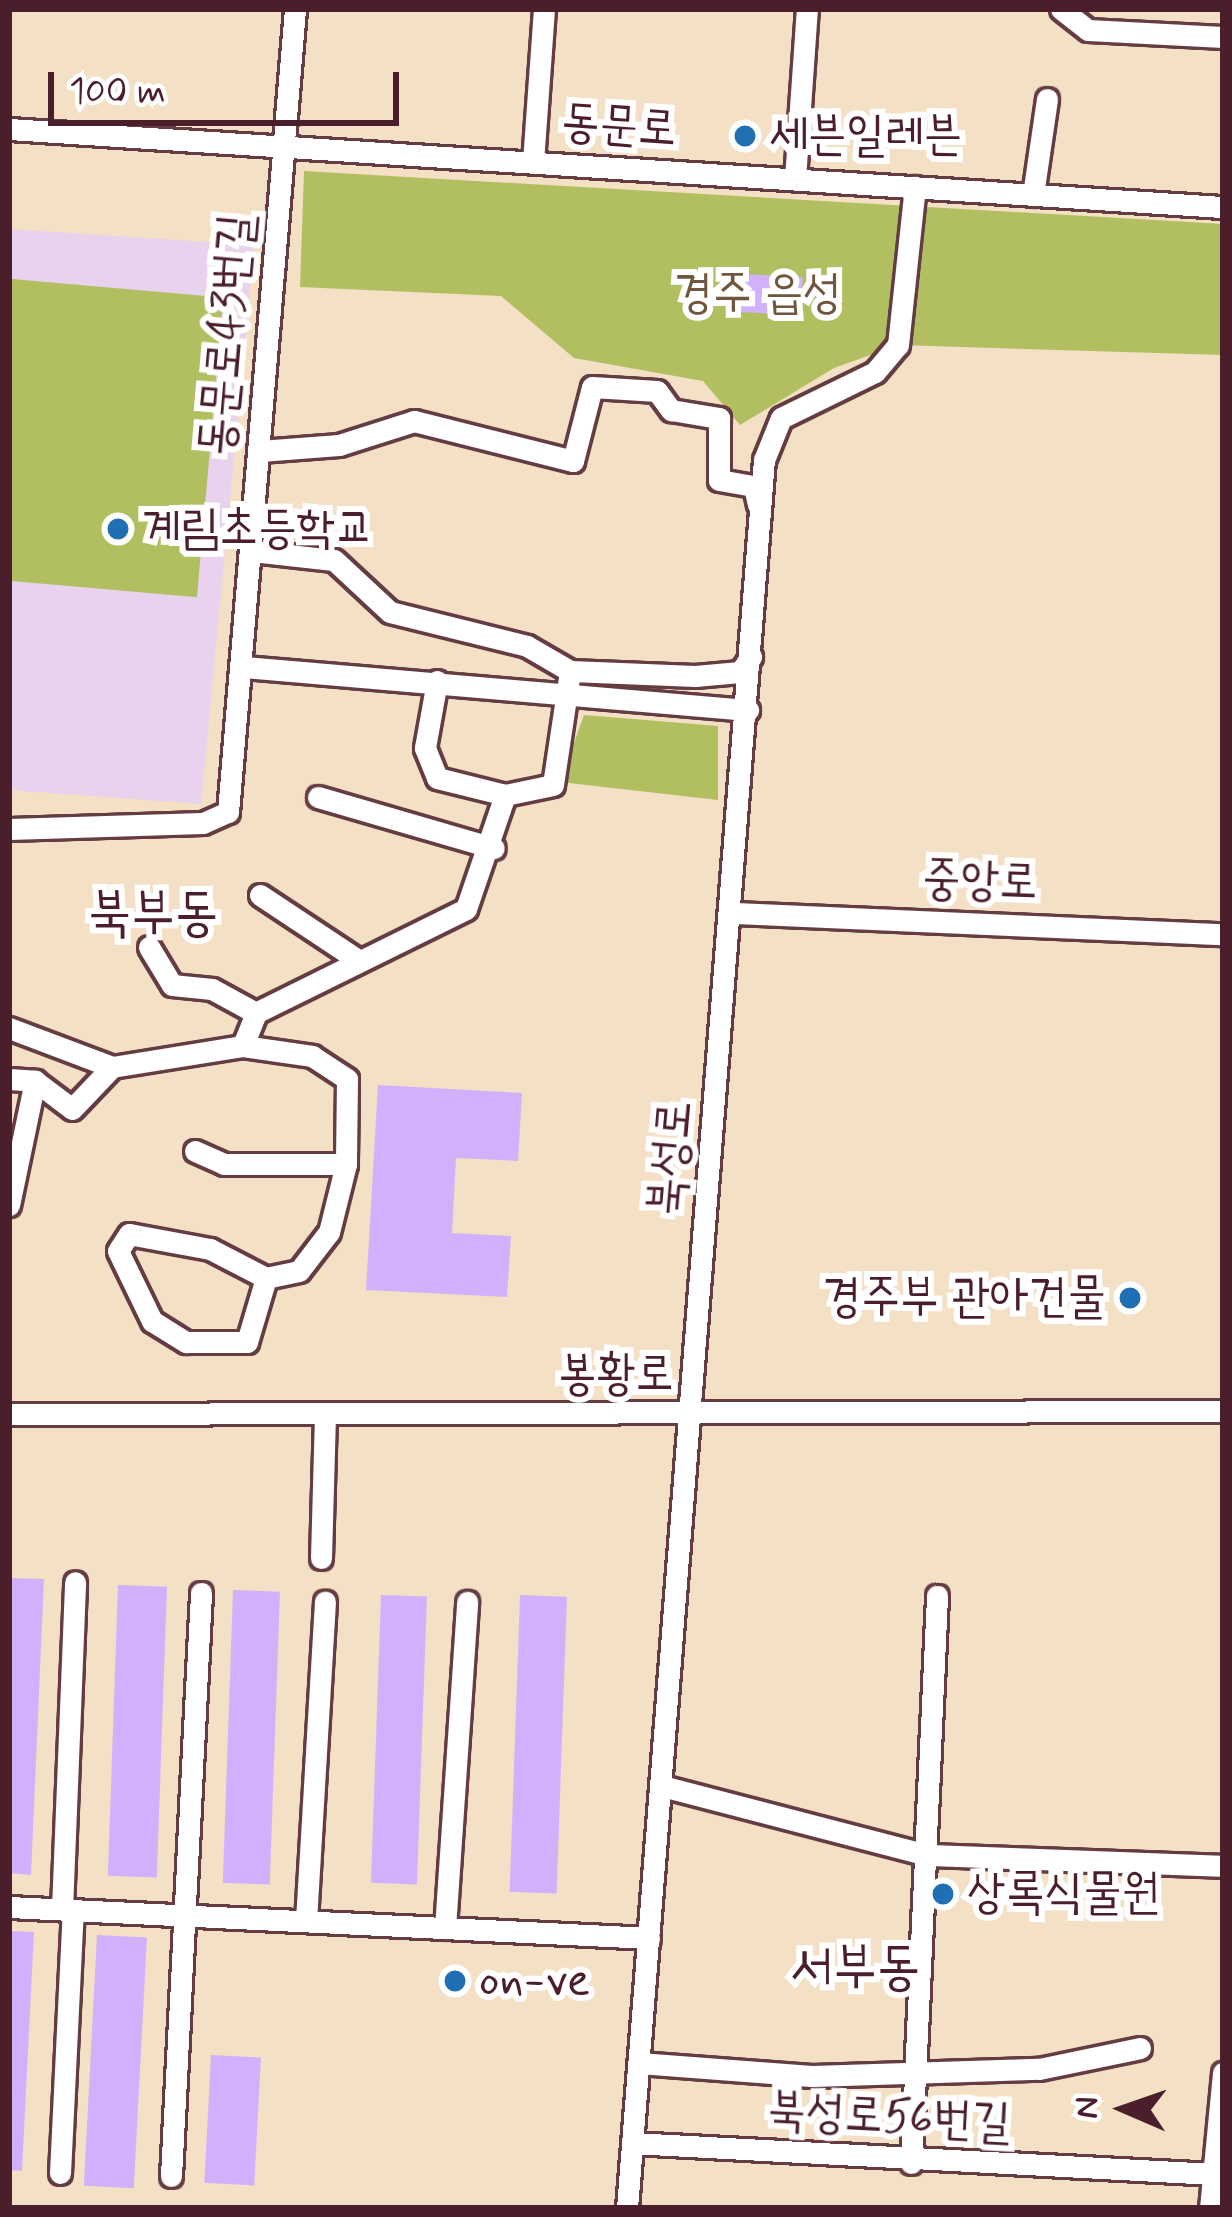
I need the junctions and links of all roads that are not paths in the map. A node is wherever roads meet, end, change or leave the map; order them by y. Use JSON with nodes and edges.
{"nodes":[{"id":1,"x":296,"y":9,"type":"edge"},
{"id":2,"x":544,"y":9,"type":"edge"},
{"id":3,"x":807,"y":9,"type":"edge"},
{"id":4,"x":1061,"y":9,"type":"edge"},
{"id":5,"x":1223,"y":37,"type":"edge"},
{"id":6,"x":1047,"y":99,"type":"dead end"},
{"id":7,"x":9,"y":129,"type":"edge"},
{"id":8,"x":285,"y":146,"type":"junction"},
{"id":9,"x":533,"y":162,"type":"junction"},
{"id":10,"x":795,"y":179,"type":"junction"},
{"id":11,"x":915,"y":188,"type":"junction"},
{"id":12,"x":1033,"y":195,"type":"junction"},
{"id":13,"x":1223,"y":208,"type":"edge"},
{"id":14,"x":260,"y":451,"type":"junction"},
{"id":15,"x":760,"y":518,"type":"junction"},
{"id":16,"x":252,"y":551,"type":"junction"},
{"id":17,"x":751,"y":657,"type":"junction"},
{"id":18,"x":244,"y":667,"type":"junction"},
{"id":19,"x":571,"y":671,"type":"junction"},
{"id":20,"x":437,"y":681,"type":"junction"},
{"id":21,"x":568,"y":700,"type":"junction"},
{"id":22,"x":748,"y":710,"type":"junction"},
{"id":23,"x":506,"y":795,"type":"junction"},
{"id":24,"x":318,"y":797,"type":"dead end"},
{"id":25,"x":9,"y":829,"type":"edge"},
{"id":26,"x":494,"y":848,"type":"junction"},
{"id":27,"x":260,"y":895,"type":"dead end"},
{"id":28,"x":734,"y":913,"type":"junction"},
{"id":29,"x":1223,"y":934,"type":"edge"},
{"id":30,"x":149,"y":947,"type":"dead end"},
{"id":31,"x":355,"y":958,"type":"junction"},
{"id":32,"x":256,"y":1013,"type":"junction"},
{"id":33,"x":9,"y":1028,"type":"edge"},
{"id":34,"x":244,"y":1046,"type":"junction"},
{"id":35,"x":112,"y":1067,"type":"junction"},
{"id":36,"x":9,"y":1079,"type":"edge"},
{"id":37,"x":35,"y":1082,"type":"junction"},
{"id":38,"x":195,"y":1150,"type":"dead end"},
{"id":39,"x":346,"y":1164,"type":"junction"},
{"id":40,"x":9,"y":1205,"type":"edge"},
{"id":41,"x":266,"y":1278,"type":"junction"},
{"id":42,"x":1223,"y":1411,"type":"edge"},
{"id":43,"x":9,"y":1414,"type":"edge"},
{"id":44,"x":326,"y":1417,"type":"junction"},
{"id":45,"x":690,"y":1417,"type":"junction"},
{"id":46,"x":321,"y":1558,"type":"dead end"},
{"id":47,"x":75,"y":1582,"type":"dead end"},
{"id":48,"x":201,"y":1593,"type":"dead end"},
{"id":49,"x":937,"y":1596,"type":"dead end"},
{"id":50,"x":325,"y":1602,"type":"dead end"},
{"id":51,"x":467,"y":1602,"type":"dead end"},
{"id":52,"x":662,"y":1786,"type":"junction"},
{"id":53,"x":927,"y":1855,"type":"junction"},
{"id":54,"x":1223,"y":1866,"type":"edge"},
{"id":55,"x":9,"y":1906,"type":"edge"},
{"id":56,"x":68,"y":1909,"type":"junction"},
{"id":57,"x":185,"y":1915,"type":"junction"},
{"id":58,"x":306,"y":1921,"type":"junction"},
{"id":59,"x":445,"y":1928,"type":"junction"},
{"id":60,"x":649,"y":1938,"type":"junction"},
{"id":61,"x":1140,"y":2048,"type":"dead end"},
{"id":62,"x":639,"y":2063,"type":"junction"},
{"id":63,"x":916,"y":2068,"type":"junction"},
{"id":64,"x":1223,"y":2073,"type":"edge"},
{"id":65,"x":632,"y":2144,"type":"junction"},
{"id":66,"x":911,"y":2163,"type":"junction"},
{"id":67,"x":60,"y":2173,"type":"dead end"},
{"id":68,"x":1213,"y":2174,"type":"junction"},
{"id":69,"x":171,"y":2176,"type":"dead end"},
{"id":70,"x":627,"y":2208,"type":"edge"},
{"id":71,"x":1210,"y":2208,"type":"edge"}],
"edges":[{"from":1,"to":8,"type":"street","name":"동문로43번길"},
{"from":2,"to":9,"type":"street"},
{"from":3,"to":10,"type":"street"},
{"from":4,"to":5,"type":"street"},
{"from":6,"to":12,"type":"street"},
{"from":7,"to":8,"type":"street","name":"동문로"},
{"from":8,"to":9,"type":"street","name":"동문로"},
{"from":8,"to":14,"type":"street","name":"동문로43번길"},
{"from":9,"to":10,"type":"street","name":"동문로"},
{"from":10,"to":11,"type":"street","name":"동문로"},
{"from":11,"to":12,"type":"street","name":"동문로"},
{"from":11,"to":15,"type":"street","name":"북성로"},
{"from":12,"to":13,"type":"street","name":"동문로"},
{"from":14,"to":15,"type":"street"},
{"from":14,"to":16,"type":"street","name":"동문로43번길"},
{"from":15,"to":17,"type":"street","name":"북성로"},
{"from":16,"to":18,"type":"street","name":"동문로43번길"},
{"from":16,"to":19,"type":"street"},
{"from":17,"to":19,"type":"street"},
{"from":17,"to":22,"type":"street","name":"북성로"},
{"from":18,"to":20,"type":"street"},
{"from":18,"to":25,"type":"street","name":"동문로43번길"},
{"from":19,"to":21,"type":"street"},
{"from":20,"to":21,"type":"street"},
{"from":20,"to":23,"type":"street"},
{"from":21,"to":22,"type":"street"},
{"from":21,"to":23,"type":"street"},
{"from":22,"to":28,"type":"street","name":"북성로"},
{"from":23,"to":26,"type":"street"},
{"from":24,"to":26,"type":"street"},
{"from":26,"to":31,"type":"street"},
{"from":27,"to":31,"type":"street"},
{"from":28,"to":29,"type":"street","name":"중앙로"},
{"from":28,"to":45,"type":"street","name":"북성로"},
{"from":30,"to":32,"type":"street"},
{"from":31,"to":32,"type":"street"},
{"from":32,"to":34,"type":"street"},
{"from":33,"to":35,"type":"street"},
{"from":34,"to":35,"type":"street"},
{"from":34,"to":39,"type":"street"},
{"from":35,"to":37,"type":"street"},
{"from":36,"to":37,"type":"street"},
{"from":37,"to":40,"type":"street"},
{"from":38,"to":39,"type":"street"},
{"from":39,"to":41,"type":"street"},
{"from":41,"to":41,"type":"street"},
{"from":42,"to":45,"type":"street","name":"봉황로"},
{"from":43,"to":44,"type":"street","name":"봉황로"},
{"from":44,"to":45,"type":"street","name":"봉황로"},
{"from":44,"to":46,"type":"street"},
{"from":45,"to":52,"type":"street","name":"북성로"},
{"from":47,"to":56,"type":"street"},
{"from":48,"to":57,"type":"street"},
{"from":49,"to":53,"type":"street"},
{"from":50,"to":58,"type":"street"},
{"from":51,"to":59,"type":"street"},
{"from":52,"to":53,"type":"street"},
{"from":52,"to":60,"type":"street","name":"북성로"},
{"from":53,"to":54,"type":"street"},
{"from":53,"to":63,"type":"street"},
{"from":55,"to":56,"type":"street"},
{"from":56,"to":57,"type":"street"},
{"from":56,"to":67,"type":"street"},
{"from":57,"to":58,"type":"street"},
{"from":57,"to":69,"type":"street"},
{"from":58,"to":59,"type":"street"},
{"from":59,"to":60,"type":"street"},
{"from":60,"to":62,"type":"street","name":"북성로"},
{"from":61,"to":63,"type":"street"},
{"from":62,"to":63,"type":"street"},
{"from":62,"to":65,"type":"street","name":"북성로"},
{"from":63,"to":66,"type":"street"},
{"from":64,"to":68,"type":"street"},
{"from":65,"to":66,"type":"street","name":"북성로56번길"},
{"from":65,"to":70,"type":"street","name":"북성로"},
{"from":66,"to":68,"type":"street","name":"북성로56번길"},
{"from":68,"to":71,"type":"street"}]}
